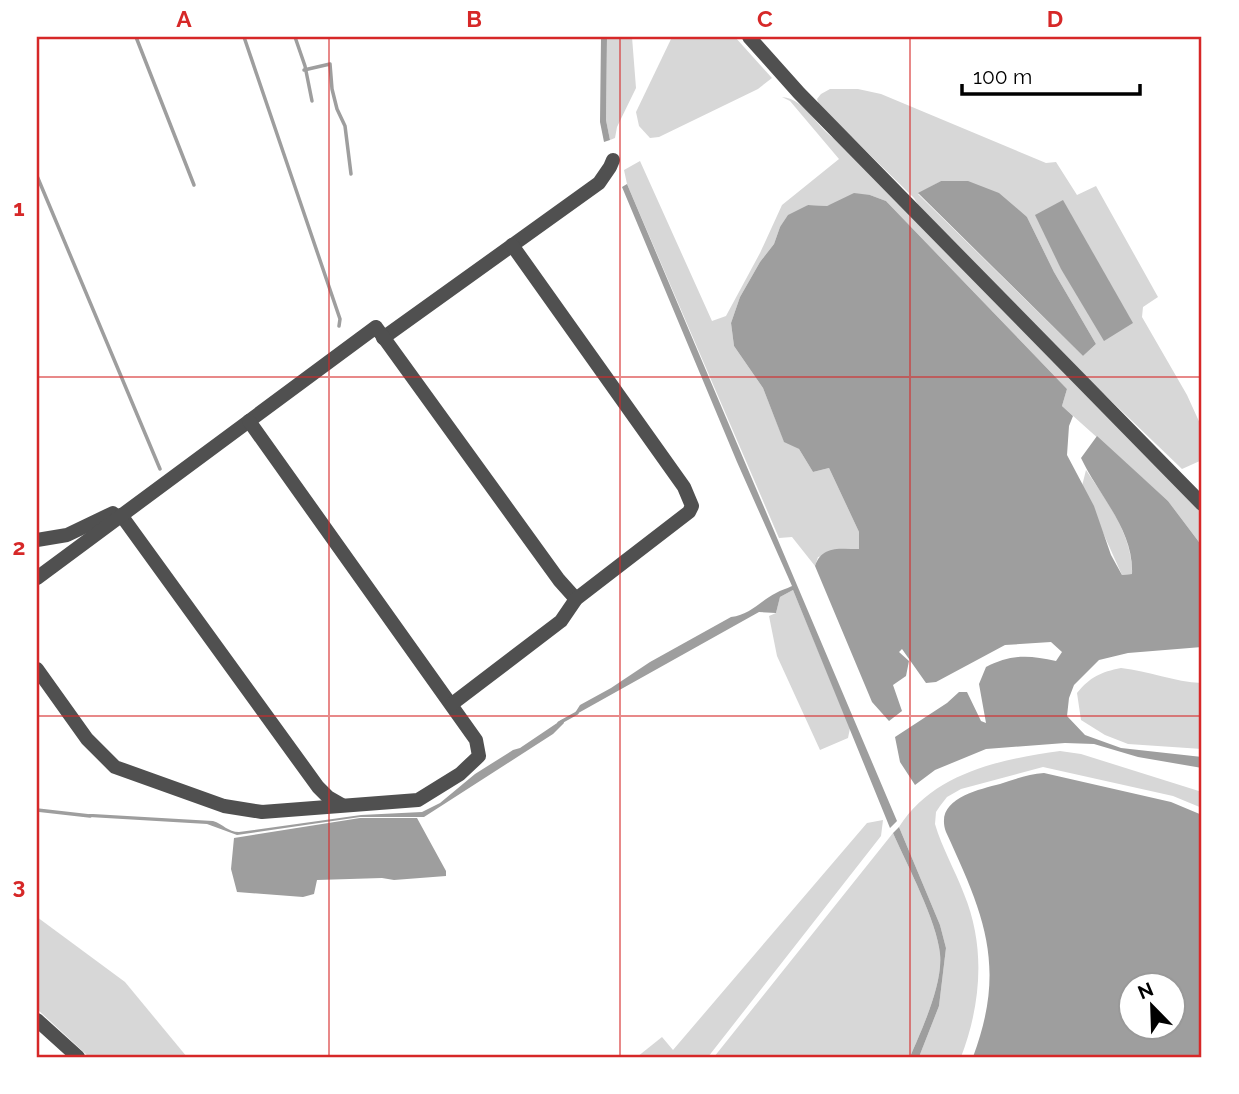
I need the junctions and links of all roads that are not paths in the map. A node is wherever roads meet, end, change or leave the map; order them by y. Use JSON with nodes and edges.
{"nodes":[{"id":1,"x":749,"y":37,"type":"edge"},
{"id":2,"x":613,"y":160,"type":"dead end"},
{"id":3,"x":512,"y":245,"type":"junction"},
{"id":4,"x":383,"y":338,"type":"junction"},
{"id":5,"x":248,"y":421,"type":"junction"},
{"id":6,"x":146,"y":497,"type":"junction"},
{"id":7,"x":1202,"y":504,"type":"edge"},
{"id":8,"x":121,"y":515,"type":"junction"},
{"id":9,"x":37,"y":540,"type":"edge"},
{"id":10,"x":37,"y":578,"type":"edge"},
{"id":11,"x":576,"y":599,"type":"junction"},
{"id":12,"x":37,"y":669,"type":"edge"},
{"id":13,"x":452,"y":704,"type":"junction"},
{"id":14,"x":342,"y":805,"type":"junction"},
{"id":15,"x":37,"y":1020,"type":"edge"},
{"id":16,"x":78,"y":1057,"type":"edge"}],
"edges":[{"from":1,"to":7,"type":"street"},
{"from":2,"to":3,"type":"street"},
{"from":3,"to":4,"type":"street"},
{"from":3,"to":11,"type":"street"},
{"from":4,"to":5,"type":"street"},
{"from":4,"to":11,"type":"street"},
{"from":5,"to":6,"type":"street"},
{"from":5,"to":13,"type":"street"},
{"from":6,"to":8,"type":"street"},
{"from":6,"to":9,"type":"street"},
{"from":8,"to":10,"type":"street"},
{"from":8,"to":14,"type":"street"},
{"from":11,"to":13,"type":"street"},
{"from":12,"to":14,"type":"street"},
{"from":13,"to":14,"type":"street"},
{"from":15,"to":16,"type":"street"}]}
